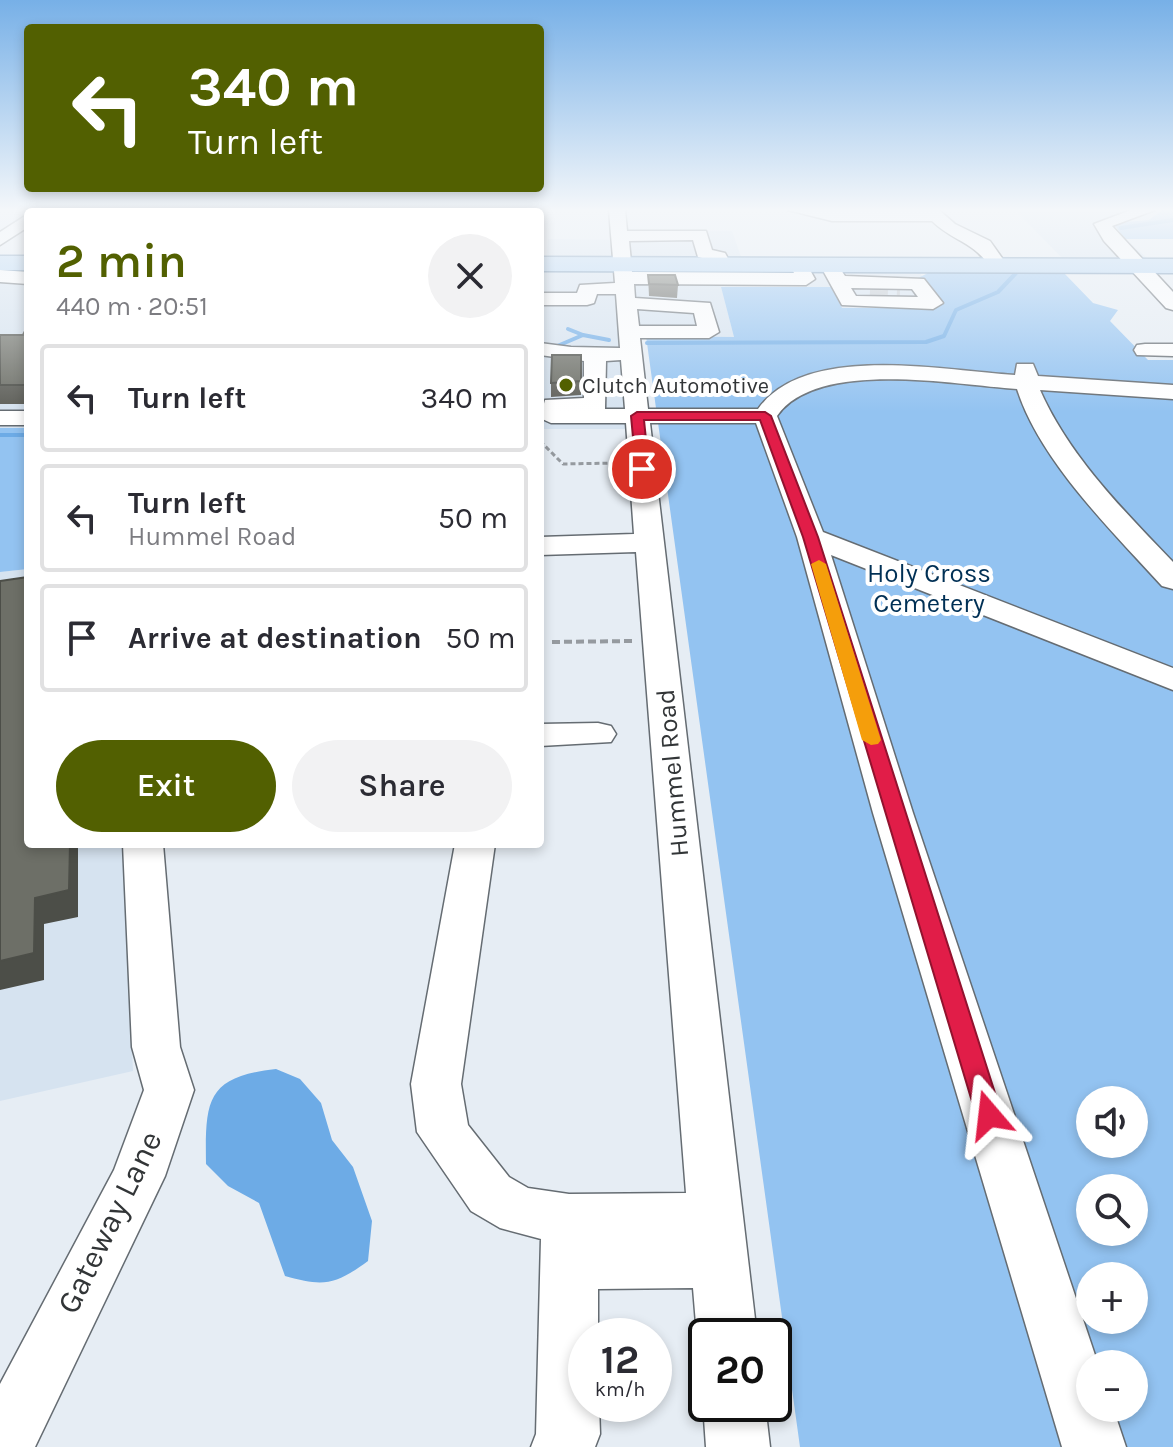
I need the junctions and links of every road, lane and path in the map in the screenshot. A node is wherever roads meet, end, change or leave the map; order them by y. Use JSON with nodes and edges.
{"nodes":[{"id":1,"x":578,"y":278,"type":"edge"},
{"id":2,"x":588,"y":278,"type":"edge"},
{"id":3,"x":684,"y":278,"type":"edge"},
{"id":4,"x":830,"y":278,"type":"edge"},
{"id":5,"x":874,"y":278,"type":"tunnel mouth"},
{"id":6,"x":1151,"y":278,"type":"edge"},
{"id":7,"x":839,"y":281,"type":"junction"},
{"id":8,"x":869,"y":288,"type":"tunnel mouth"},
{"id":9,"x":900,"y":288,"type":"tunnel mouth"},
{"id":10,"x":587,"y":294,"type":"junction"},
{"id":11,"x":544,"y":299,"type":"edge"},
{"id":12,"x":651,"y":304,"type":"edge"},
{"id":13,"x":1173,"y":304,"type":"edge"},
{"id":14,"x":588,"y":323,"type":"dead end"},
{"id":15,"x":544,"y":347,"type":"edge"},
{"id":16,"x":1145,"y":350,"type":"dead end"},
{"id":17,"x":1173,"y":350,"type":"edge"},
{"id":18,"x":1024,"y":375,"type":"junction"},
{"id":19,"x":1173,"y":392,"type":"edge"},
{"id":20,"x":637,"y":416,"type":"junction"},
{"id":21,"x":765,"y":416,"type":"junction"},
{"id":22,"x":0,"y":418,"type":"edge"},
{"id":23,"x":24,"y":418,"type":"edge"},
{"id":24,"x":547,"y":428,"type":"edge"},
{"id":25,"x":621,"y":463,"type":"dead end"},
{"id":26,"x":1124,"y":526,"type":"junction"},
{"id":27,"x":1173,"y":536,"type":"edge"},
{"id":28,"x":811,"y":537,"type":"junction"},
{"id":29,"x":545,"y":546,"type":"edge"},
{"id":30,"x":650,"y":547,"type":"junction"},
{"id":31,"x":1173,"y":580,"type":"edge"},
{"id":32,"x":633,"y":641,"type":"dead end"},
{"id":33,"x":552,"y":642,"type":"dead end"},
{"id":34,"x":1173,"y":680,"type":"edge"},
{"id":35,"x":598,"y":734,"type":"dead end"},
{"id":36,"x":544,"y":735,"type":"edge"},
{"id":37,"x":143,"y":848,"type":"edge"},
{"id":38,"x":474,"y":848,"type":"edge"},
{"id":39,"x":716,"y":1239,"type":"junction"},
{"id":40,"x":569,"y":1241,"type":"junction"},
{"id":41,"x":725,"y":1318,"type":"edge"},
{"id":42,"x":736,"y":1422,"type":"edge"},
{"id":43,"x":1,"y":1447,"type":"edge"},
{"id":44,"x":563,"y":1447,"type":"edge"},
{"id":45,"x":738,"y":1447,"type":"edge"},
{"id":46,"x":1094,"y":1447,"type":"edge"}],
"edges":[{"from":1,"to":12,"type":"main road"},
{"from":2,"to":10,"type":"street"},
{"from":3,"to":12,"type":"main road"},
{"from":4,"to":7,"type":"main road"},
{"from":5,"to":7,"type":"main road"},
{"from":6,"to":13,"type":"street"},
{"from":7,"to":8,"type":"street"},
{"from":7,"to":9,"type":"street"},
{"from":10,"to":11,"type":"street"},
{"from":10,"to":12,"type":"street"},
{"from":10,"to":14,"type":"street"},
{"from":12,"to":15,"type":"street"},
{"from":12,"to":20,"type":"street","name":"Hummel Road"},
{"from":12,"to":24,"type":"street"},
{"from":16,"to":17,"type":"street"},
{"from":18,"to":19,"type":"street"},
{"from":18,"to":21,"type":"street"},
{"from":18,"to":26,"type":"street"},
{"from":20,"to":21,"type":"street"},
{"from":20,"to":24,"type":"street"},
{"from":20,"to":30,"type":"street","name":"Hummel Road"},
{"from":21,"to":28,"type":"street"},
{"from":22,"to":23,"type":"street"},
{"from":24,"to":25,"type":"path"},
{"from":26,"to":27,"type":"street"},
{"from":26,"to":31,"type":"street"},
{"from":28,"to":34,"type":"street"},
{"from":28,"to":46,"type":"street"},
{"from":29,"to":30,"type":"street"},
{"from":30,"to":39,"type":"street","name":"Hummel Road"},
{"from":32,"to":33,"type":"path"},
{"from":35,"to":36,"type":"street"},
{"from":37,"to":43,"type":"street","name":"Gateway Lane"},
{"from":38,"to":40,"type":"street"},
{"from":39,"to":40,"type":"street"},
{"from":39,"to":41,"type":"street","name":"Hummel Road"},
{"from":40,"to":44,"type":"street"},
{"from":42,"to":45,"type":"street"}]}
